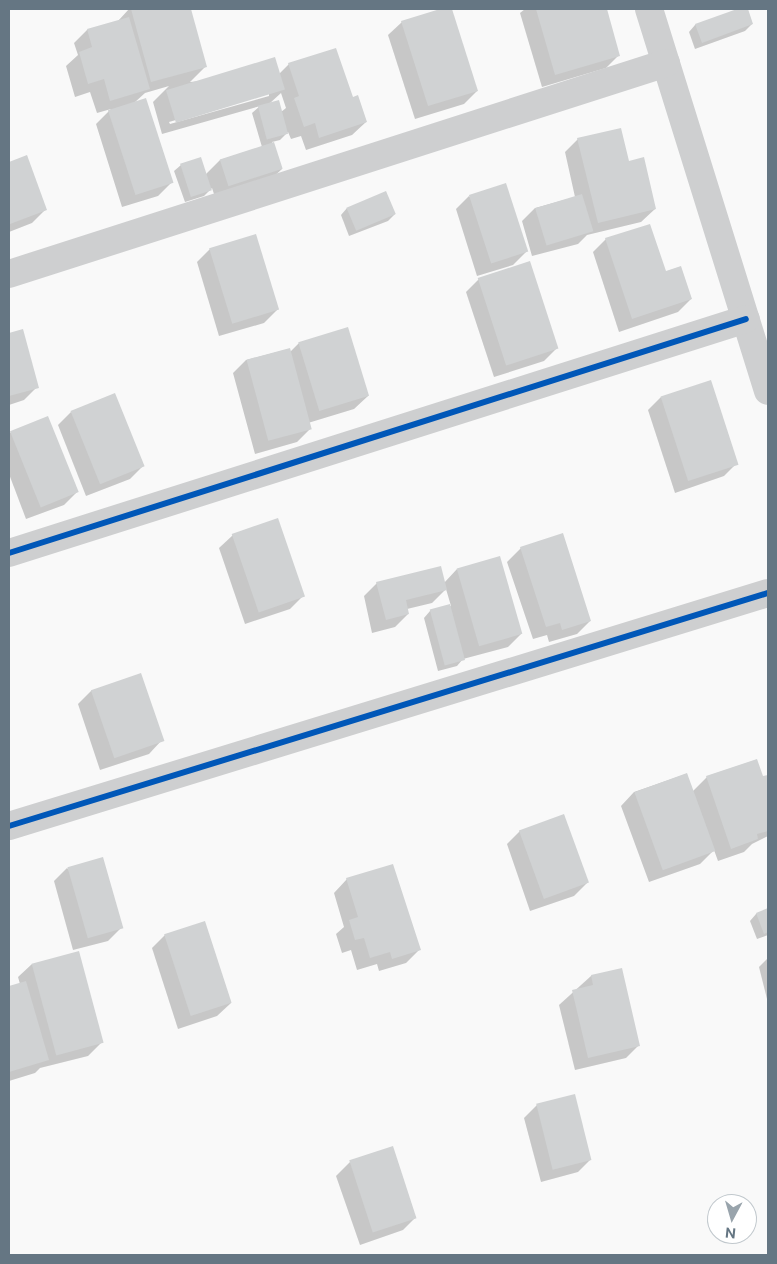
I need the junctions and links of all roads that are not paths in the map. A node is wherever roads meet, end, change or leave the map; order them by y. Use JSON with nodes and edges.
{"nodes":[{"id":1,"x":649,"y":9,"type":"edge"},
{"id":2,"x":666,"y":63,"type":"junction"},
{"id":3,"x":9,"y":274,"type":"edge"},
{"id":4,"x":746,"y":319,"type":"junction"},
{"id":5,"x":768,"y":391,"type":"edge"},
{"id":6,"x":9,"y":552,"type":"edge"},
{"id":7,"x":768,"y":593,"type":"edge"},
{"id":8,"x":9,"y":826,"type":"edge"}],
"edges":[{"from":1,"to":2,"type":"street"},
{"from":2,"to":3,"type":"street"},
{"from":2,"to":4,"type":"street"},
{"from":4,"to":5,"type":"street"},
{"from":4,"to":6,"type":"street"},
{"from":7,"to":8,"type":"street"}]}
